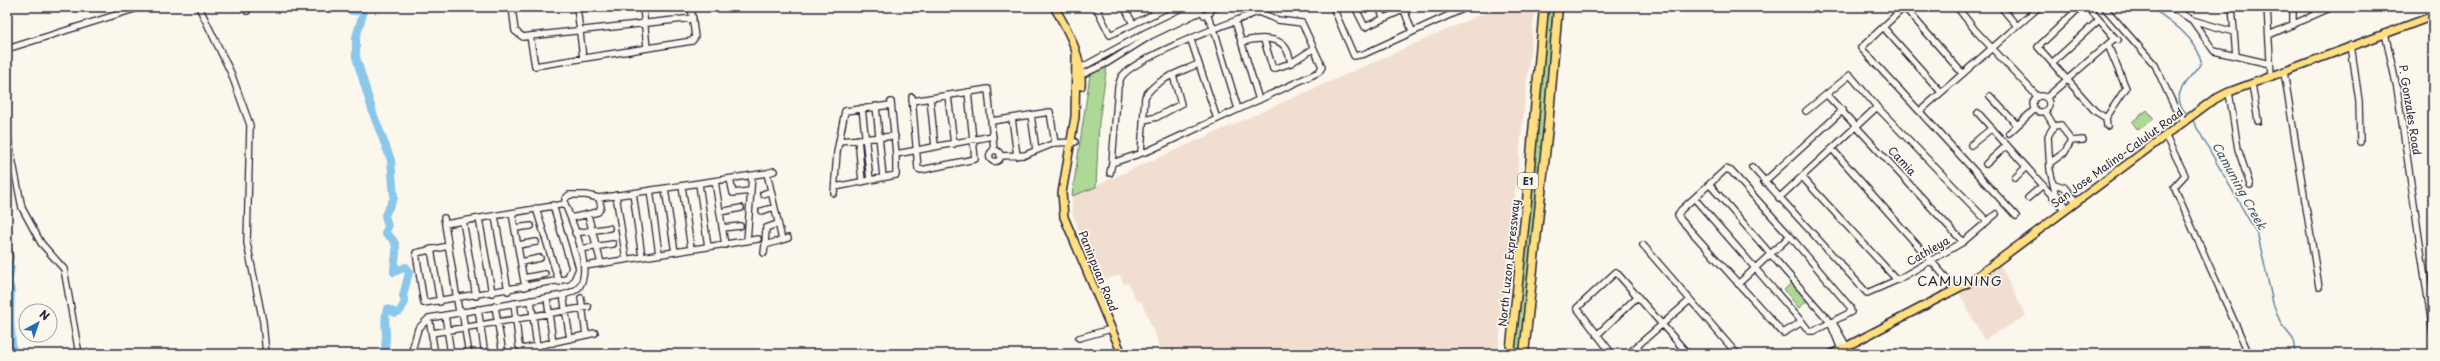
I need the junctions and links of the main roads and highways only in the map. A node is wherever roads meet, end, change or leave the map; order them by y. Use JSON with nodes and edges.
{"nodes":[{"id":1,"x":1054,"y":7,"type":"edge"},
{"id":2,"x":1544,"y":7,"type":"edge"},
{"id":3,"x":1558,"y":7,"type":"edge"},
{"id":4,"x":2433,"y":16,"type":"edge"},
{"id":5,"x":1122,"y":354,"type":"edge"},
{"id":6,"x":1510,"y":354,"type":"edge"},
{"id":7,"x":1524,"y":354,"type":"edge"},
{"id":8,"x":1832,"y":354,"type":"edge"}],
"edges":[{"from":1,"to":5,"type":"main road","name":"Paninpuan Road"},
{"from":2,"to":6,"type":"highway","name":"North Luzon Expressway","number":"E1"},
{"from":3,"to":7,"type":"highway","number":"E1"},
{"from":4,"to":8,"type":"main road","name":"San Jose Malino-Calulut Road"}]}
